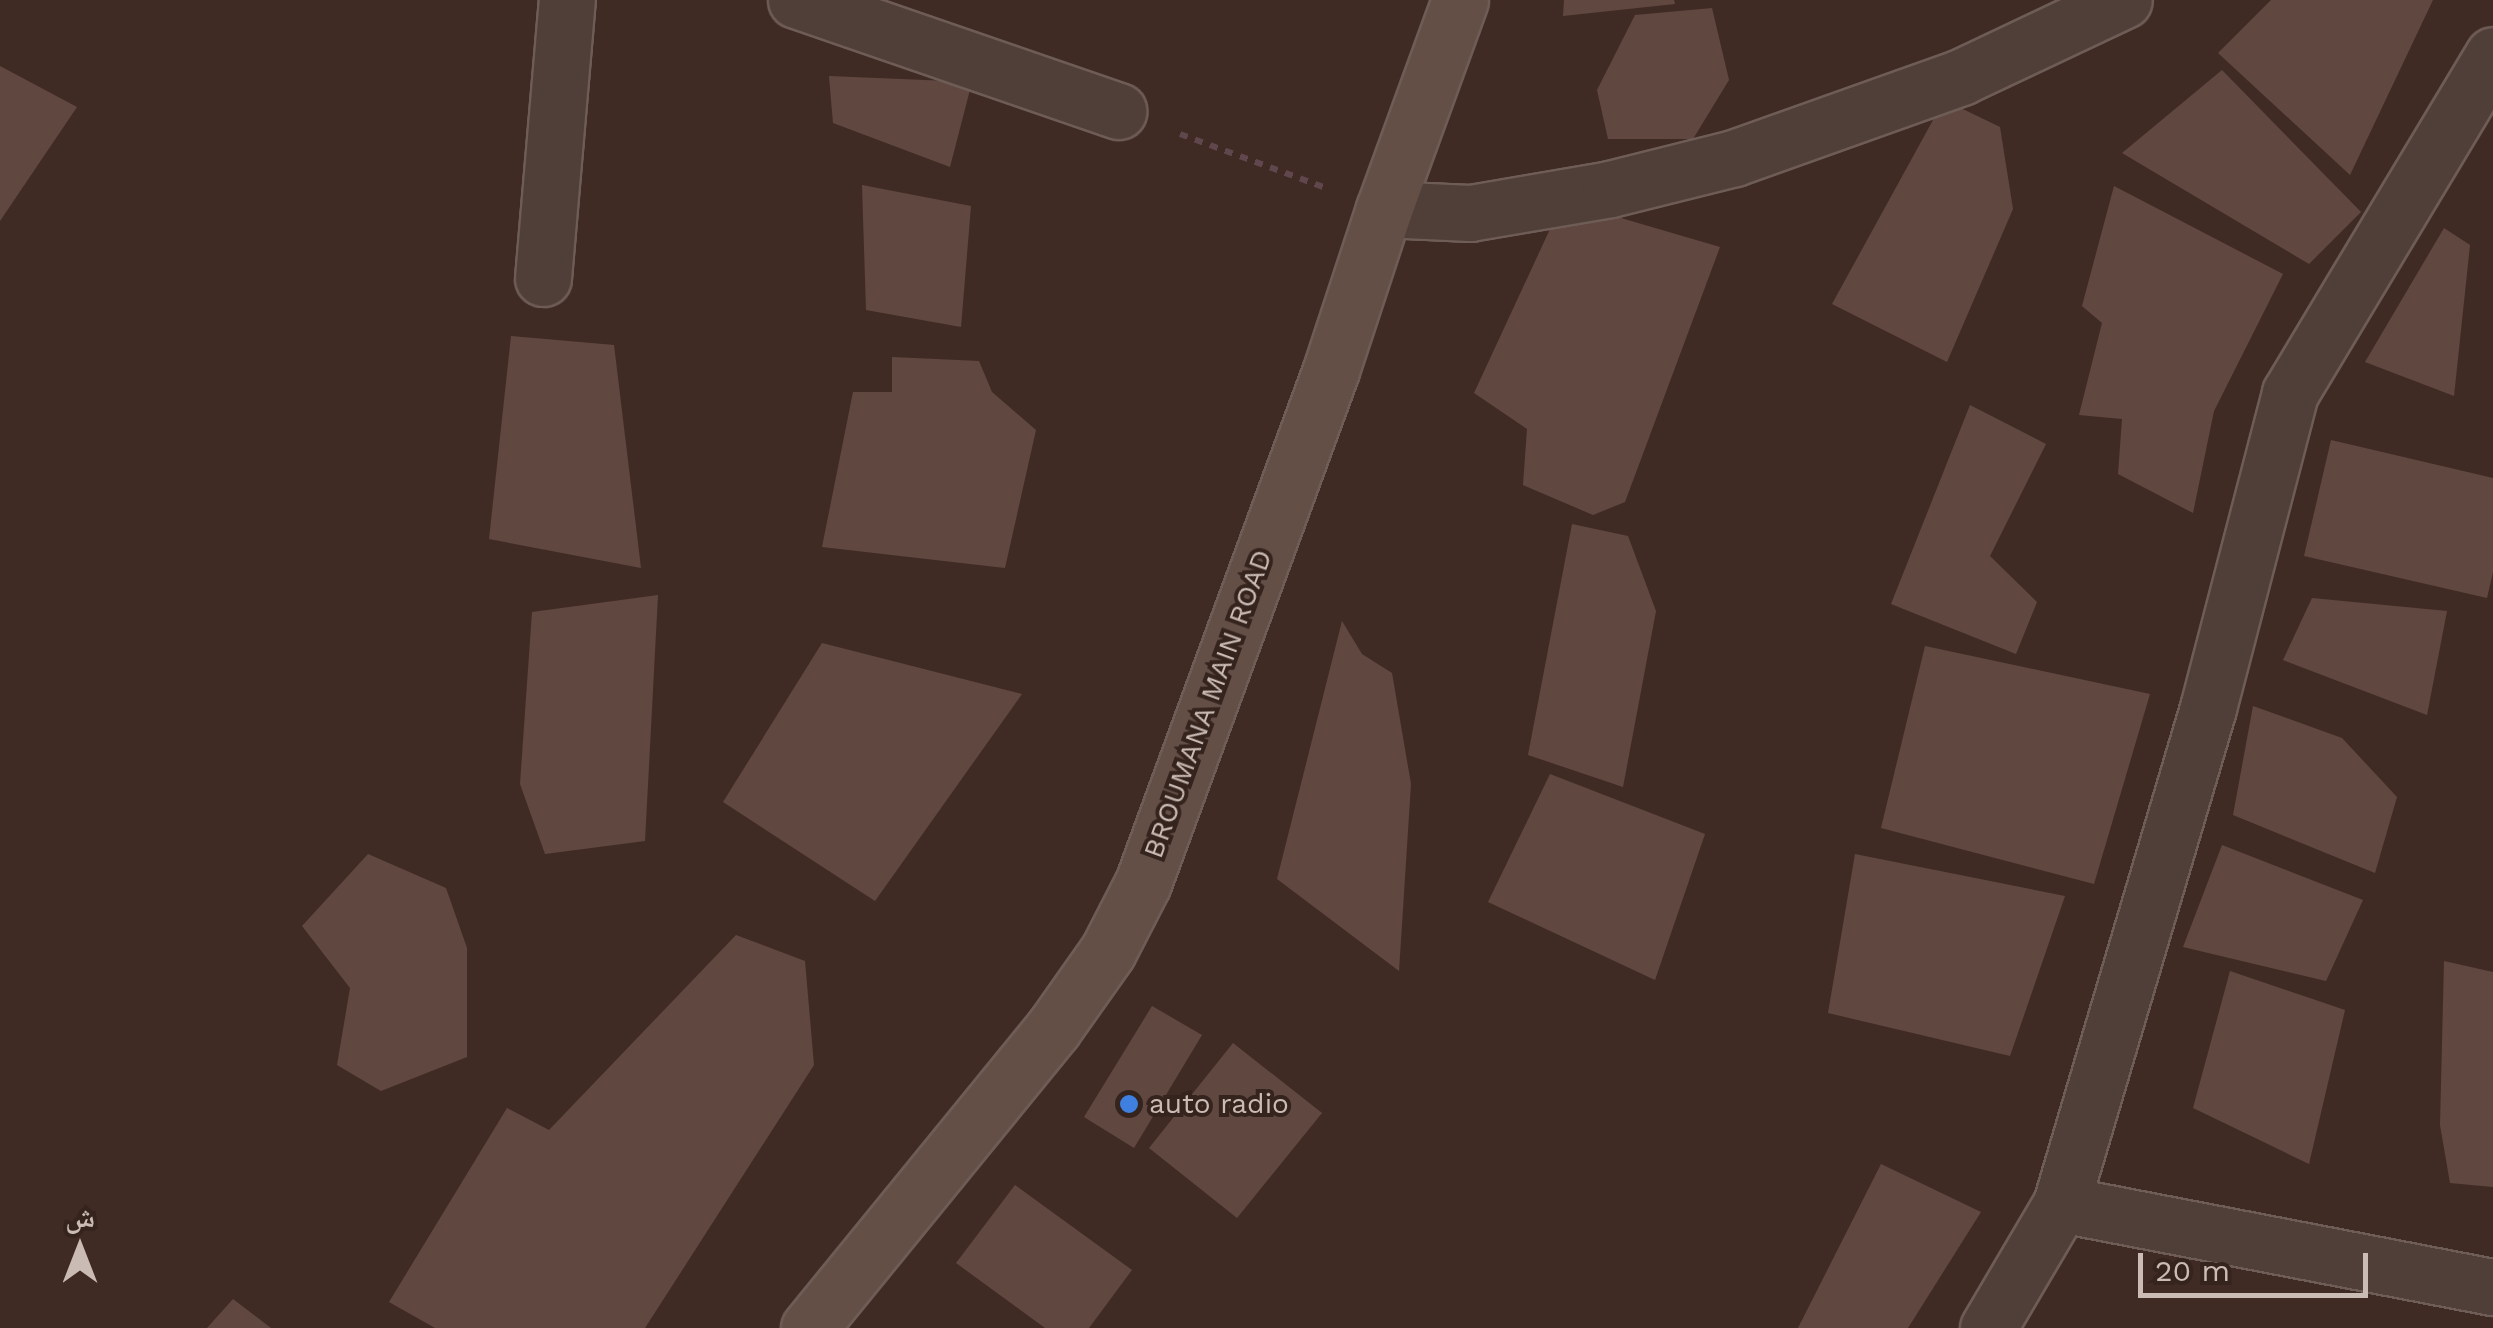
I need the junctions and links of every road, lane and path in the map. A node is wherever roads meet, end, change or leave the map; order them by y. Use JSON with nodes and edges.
{"nodes":[{"id":1,"x":567,"y":0,"type":"edge"},
{"id":2,"x":796,"y":0,"type":"edge"},
{"id":3,"x":1460,"y":0,"type":"edge"},
{"id":4,"x":2124,"y":0,"type":"edge"},
{"id":5,"x":2491,"y":63,"type":"edge"},
{"id":6,"x":1118,"y":110,"type":"joint"},
{"id":7,"x":1384,"y":209,"type":"junction"},
{"id":8,"x":543,"y":278,"type":"dead end"},
{"id":9,"x":2061,"y":1204,"type":"junction"},
{"id":10,"x":2493,"y":1288,"type":"edge"},
{"id":11,"x":809,"y":1328,"type":"edge"},
{"id":12,"x":1988,"y":1328,"type":"edge"}],
"edges":[{"from":1,"to":8,"type":"street"},
{"from":2,"to":6,"type":"street"},
{"from":3,"to":7,"type":"main road","name":"BROUMANA MAIN ROAD"},
{"from":4,"to":7,"type":"street"},
{"from":5,"to":9,"type":"street"},
{"from":6,"to":7,"type":"path"},
{"from":7,"to":11,"type":"main road","name":"BROUMANA MAIN ROAD"},
{"from":9,"to":10,"type":"street"},
{"from":9,"to":12,"type":"street"}]}
